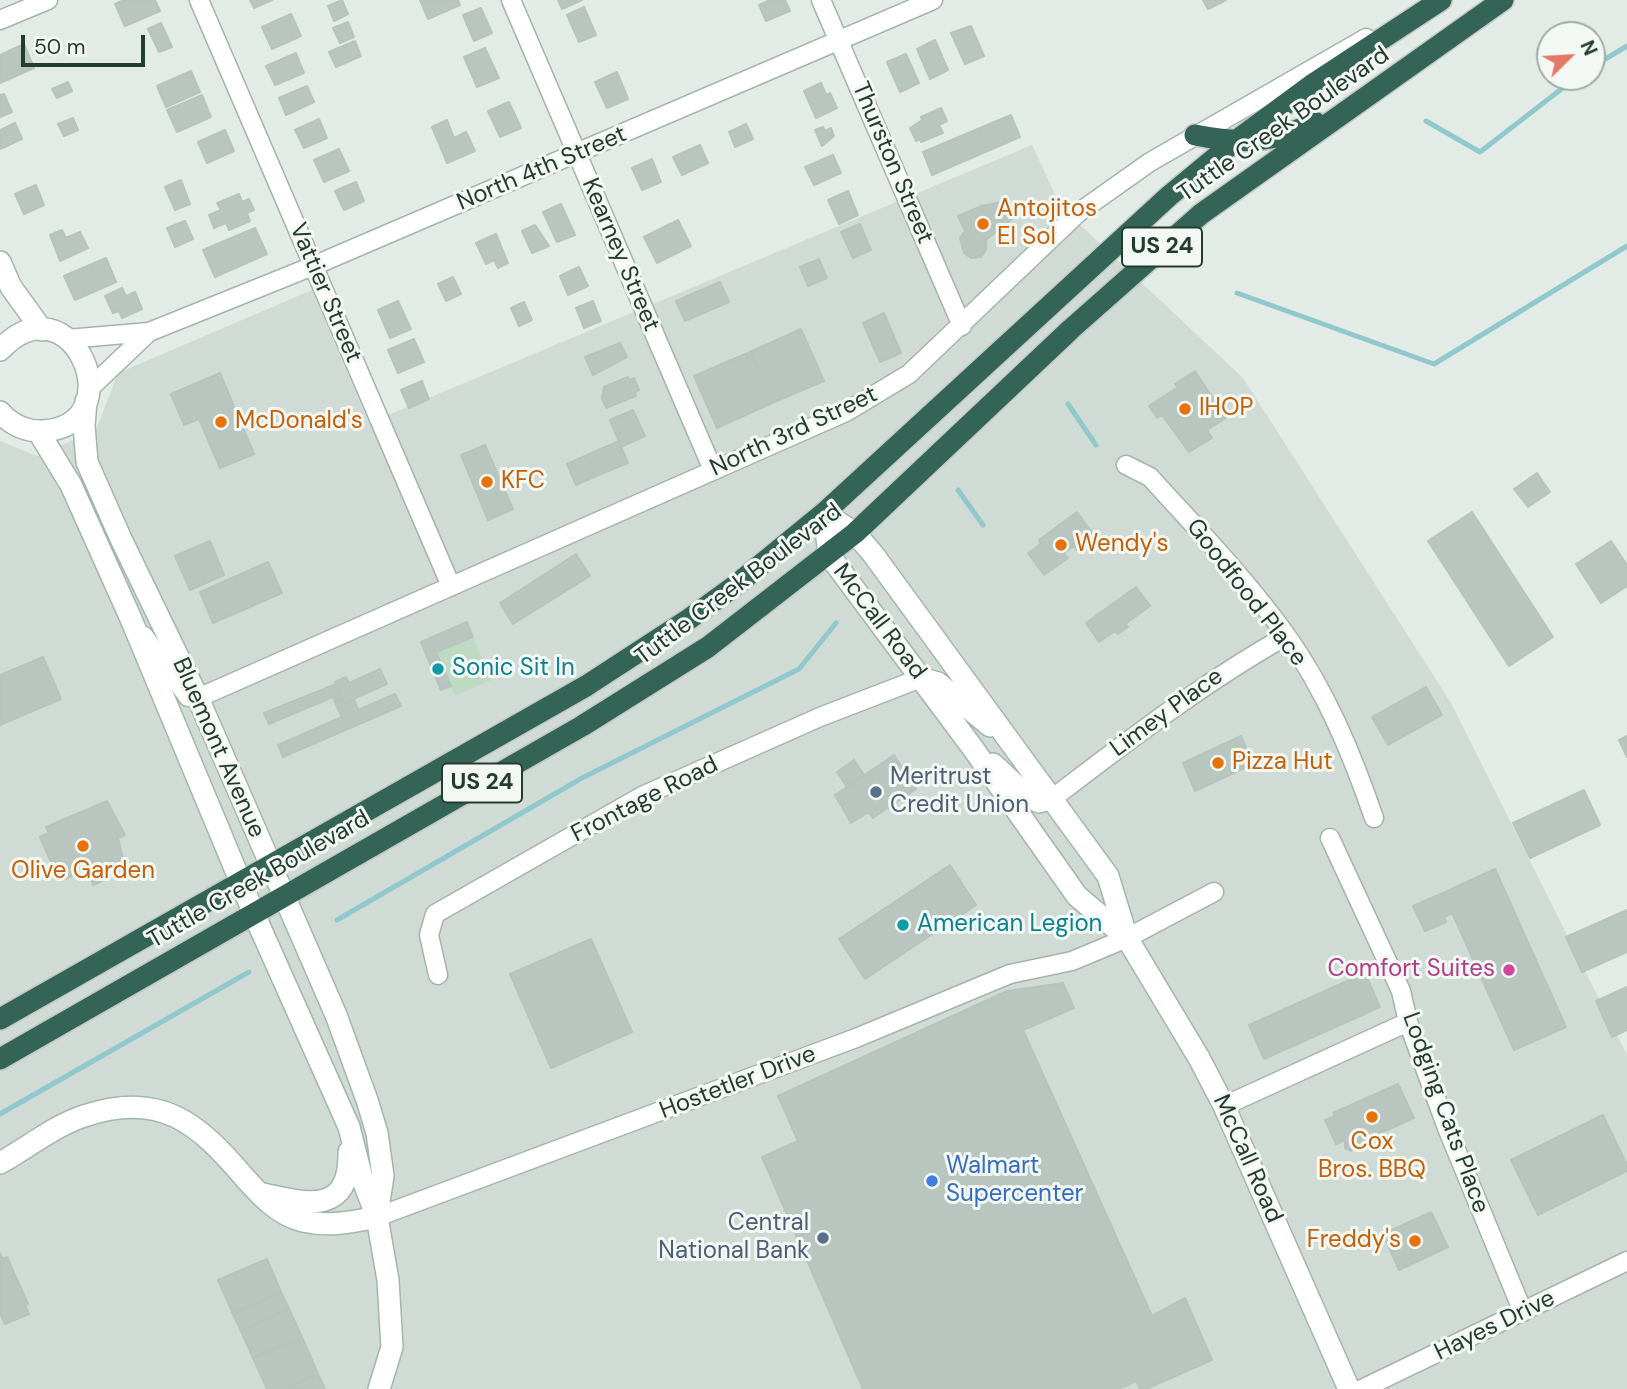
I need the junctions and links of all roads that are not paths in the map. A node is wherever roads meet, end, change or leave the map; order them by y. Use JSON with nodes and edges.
{"nodes":[{"id":1,"x":48,"y":0,"type":"edge"},
{"id":2,"x":199,"y":0,"type":"edge"},
{"id":3,"x":511,"y":0,"type":"edge"},
{"id":4,"x":821,"y":0,"type":"edge"},
{"id":5,"x":933,"y":0,"type":"edge"},
{"id":6,"x":1441,"y":0,"type":"edge"},
{"id":7,"x":1503,"y":0,"type":"edge"},
{"id":8,"x":1420,"y":13,"type":"junction"},
{"id":9,"x":0,"y":20,"type":"edge"},
{"id":10,"x":839,"y":42,"type":"junction"},
{"id":11,"x":1366,"y":98,"type":"junction"},
{"id":12,"x":1195,"y":135,"type":"junction"},
{"id":13,"x":1233,"y":143,"type":"junction"},
{"id":14,"x":577,"y":154,"type":"junction"},
{"id":15,"x":0,"y":262,"type":"edge"},
{"id":16,"x":313,"y":266,"type":"junction"},
{"id":17,"x":962,"y":327,"type":"junction"},
{"id":18,"x":42,"y":330,"type":"junction"},
{"id":19,"x":149,"y":332,"type":"junction"},
{"id":20,"x":67,"y":339,"type":"junction"},
{"id":21,"x":0,"y":350,"type":"edge"},
{"id":22,"x":88,"y":395,"type":"junction"},
{"id":23,"x":4,"y":420,"type":"edge"},
{"id":24,"x":38,"y":432,"type":"junction"},
{"id":25,"x":1126,"y":465,"type":"dead end"},
{"id":26,"x":713,"y":470,"type":"junction"},
{"id":27,"x":824,"y":513,"type":"junction"},
{"id":28,"x":855,"y":533,"type":"junction"},
{"id":29,"x":829,"y":555,"type":"junction"},
{"id":30,"x":451,"y":586,"type":"junction"},
{"id":31,"x":131,"y":619,"type":"junction"},
{"id":32,"x":1286,"y":636,"type":"junction"},
{"id":33,"x":921,"y":678,"type":"junction"},
{"id":34,"x":198,"y":698,"type":"junction"},
{"id":35,"x":1009,"y":740,"type":"junction"},
{"id":36,"x":972,"y":747,"type":"junction"},
{"id":37,"x":1053,"y":798,"type":"junction"},
{"id":38,"x":1374,"y":818,"type":"dead end"},
{"id":39,"x":1330,"y":838,"type":"dead end"},
{"id":40,"x":270,"y":865,"type":"junction"},
{"id":41,"x":241,"y":883,"type":"junction"},
{"id":42,"x":1214,"y":892,"type":"dead end"},
{"id":43,"x":284,"y":897,"type":"junction"},
{"id":44,"x":254,"y":914,"type":"junction"},
{"id":45,"x":1127,"y":938,"type":"junction"},
{"id":46,"x":438,"y":975,"type":"dead end"},
{"id":47,"x":0,"y":1019,"type":"edge"},
{"id":48,"x":1409,"y":1022,"type":"junction"},
{"id":49,"x":0,"y":1059,"type":"edge"},
{"id":50,"x":1224,"y":1106,"type":"junction"},
{"id":51,"x":349,"y":1127,"type":"junction"},
{"id":52,"x":0,"y":1163,"type":"edge"},
{"id":53,"x":258,"y":1193,"type":"junction"},
{"id":54,"x":377,"y":1217,"type":"junction"},
{"id":55,"x":1627,"y":1261,"type":"edge"},
{"id":56,"x":1523,"y":1312,"type":"junction"},
{"id":57,"x":379,"y":1389,"type":"edge"},
{"id":58,"x":1349,"y":1389,"type":"edge"},
{"id":59,"x":1362,"y":1389,"type":"edge"}],
"edges":[{"from":1,"to":9,"type":"street"},
{"from":2,"to":16,"type":"street","name":"Vattier Street"},
{"from":3,"to":14,"type":"street","name":"Kearney Street"},
{"from":4,"to":10,"type":"street","name":"Thurston Street"},
{"from":5,"to":10,"type":"street","name":"North 4th Street"},
{"from":6,"to":8,"type":"highway","name":"Tuttle Creek Boulevard","number":"US 24"},
{"from":7,"to":11,"type":"highway","name":"Tuttle Creek Boulevard","number":"US 24"},
{"from":8,"to":12,"type":"street","name":"North 3rd Street"},
{"from":8,"to":13,"type":"highway","name":"Tuttle Creek Boulevard","number":"US 24"},
{"from":10,"to":14,"type":"street","name":"North 4th Street"},
{"from":10,"to":17,"type":"street","name":"Thurston Street"},
{"from":11,"to":13,"type":"highway"},
{"from":11,"to":28,"type":"highway","name":"Tuttle Creek Boulevard","number":"US 24"},
{"from":12,"to":13,"type":"highway"},
{"from":12,"to":17,"type":"street","name":"North 3rd Street"},
{"from":13,"to":27,"type":"highway","name":"Tuttle Creek Boulevard","number":"US 24"},
{"from":14,"to":16,"type":"street","name":"North 4th Street"},
{"from":14,"to":26,"type":"street","name":"Kearney Street"},
{"from":15,"to":18,"type":"main road"},
{"from":16,"to":19,"type":"street","name":"North 4th Street"},
{"from":16,"to":30,"type":"street","name":"Vattier Street"},
{"from":17,"to":26,"type":"street","name":"North 3rd Street"},
{"from":18,"to":20,"type":"main road"},
{"from":18,"to":21,"type":"main road"},
{"from":19,"to":20,"type":"street","name":"North 4th Street"},
{"from":19,"to":22,"type":"street","name":"North 4th Street"},
{"from":20,"to":22,"type":"main road","name":"Bluemont Avenue"},
{"from":22,"to":24,"type":"main road"},
{"from":22,"to":34,"type":"main road","name":"Bluemont Avenue"},
{"from":23,"to":24,"type":"main road"},
{"from":24,"to":31,"type":"main road","name":"Bluemont Avenue"},
{"from":25,"to":32,"type":"street","name":"Goodfood Place"},
{"from":26,"to":30,"type":"street","name":"North 3rd Street"},
{"from":27,"to":28,"type":"main road","name":"McCall Road"},
{"from":27,"to":29,"type":"main road","name":"McCall Road"},
{"from":27,"to":40,"type":"highway","name":"Tuttle Creek Boulevard","number":"US 24"},
{"from":28,"to":29,"type":"highway","name":"Tuttle Creek Boulevard","number":"US 24"},
{"from":28,"to":35,"type":"main road","name":"McCall Road"},
{"from":29,"to":33,"type":"main road","name":"McCall Road"},
{"from":29,"to":43,"type":"highway","name":"Tuttle Creek Boulevard","number":"US 24"},
{"from":30,"to":34,"type":"street","name":"North 3rd Street"},
{"from":31,"to":34,"type":"street"},
{"from":31,"to":41,"type":"main road","name":"Bluemont Avenue"},
{"from":32,"to":37,"type":"street","name":"Limey Place"},
{"from":32,"to":38,"type":"street","name":"Goodfood Place"},
{"from":33,"to":35,"type":"main road"},
{"from":33,"to":36,"type":"main road","name":"McCall Road"},
{"from":33,"to":46,"type":"street","name":"Frontage Road"},
{"from":34,"to":40,"type":"main road","name":"Bluemont Avenue"},
{"from":35,"to":37,"type":"main road","name":"McCall Road"},
{"from":36,"to":37,"type":"main road"},
{"from":36,"to":45,"type":"main road","name":"McCall Road"},
{"from":37,"to":45,"type":"main road","name":"McCall Road"},
{"from":39,"to":48,"type":"street","name":"Lodging Cats Place"},
{"from":40,"to":41,"type":"highway","name":"Tuttle Creek Boulevard","number":"US 24"},
{"from":40,"to":43,"type":"main road","name":"Bluemont Avenue"},
{"from":41,"to":44,"type":"main road","name":"Bluemont Avenue"},
{"from":41,"to":47,"type":"highway","name":"Tuttle Creek Boulevard","number":"US 24"},
{"from":42,"to":45,"type":"street","name":"Hostetler Drive"},
{"from":43,"to":44,"type":"highway","name":"Tuttle Creek Boulevard","number":"US 24"},
{"from":43,"to":54,"type":"main road","name":"Bluemont Avenue"},
{"from":44,"to":49,"type":"highway","name":"Tuttle Creek Boulevard","number":"US 24"},
{"from":44,"to":51,"type":"main road","name":"Bluemont Avenue"},
{"from":45,"to":50,"type":"main road","name":"McCall Road"},
{"from":45,"to":54,"type":"street","name":"Hostetler Drive"},
{"from":48,"to":50,"type":"street"},
{"from":48,"to":56,"type":"street","name":"Lodging Cats Place"},
{"from":50,"to":58,"type":"main road","name":"McCall Road"},
{"from":51,"to":53,"type":"main road"},
{"from":51,"to":54,"type":"main road","name":"Bluemont Avenue"},
{"from":52,"to":53,"type":"main road"},
{"from":53,"to":54,"type":"main road","name":"Hostetler Drive"},
{"from":54,"to":57,"type":"main road","name":"Bluemont Avenue"},
{"from":55,"to":56,"type":"street","name":"Hayes Drive"},
{"from":56,"to":59,"type":"street","name":"Hayes Drive"}]}
